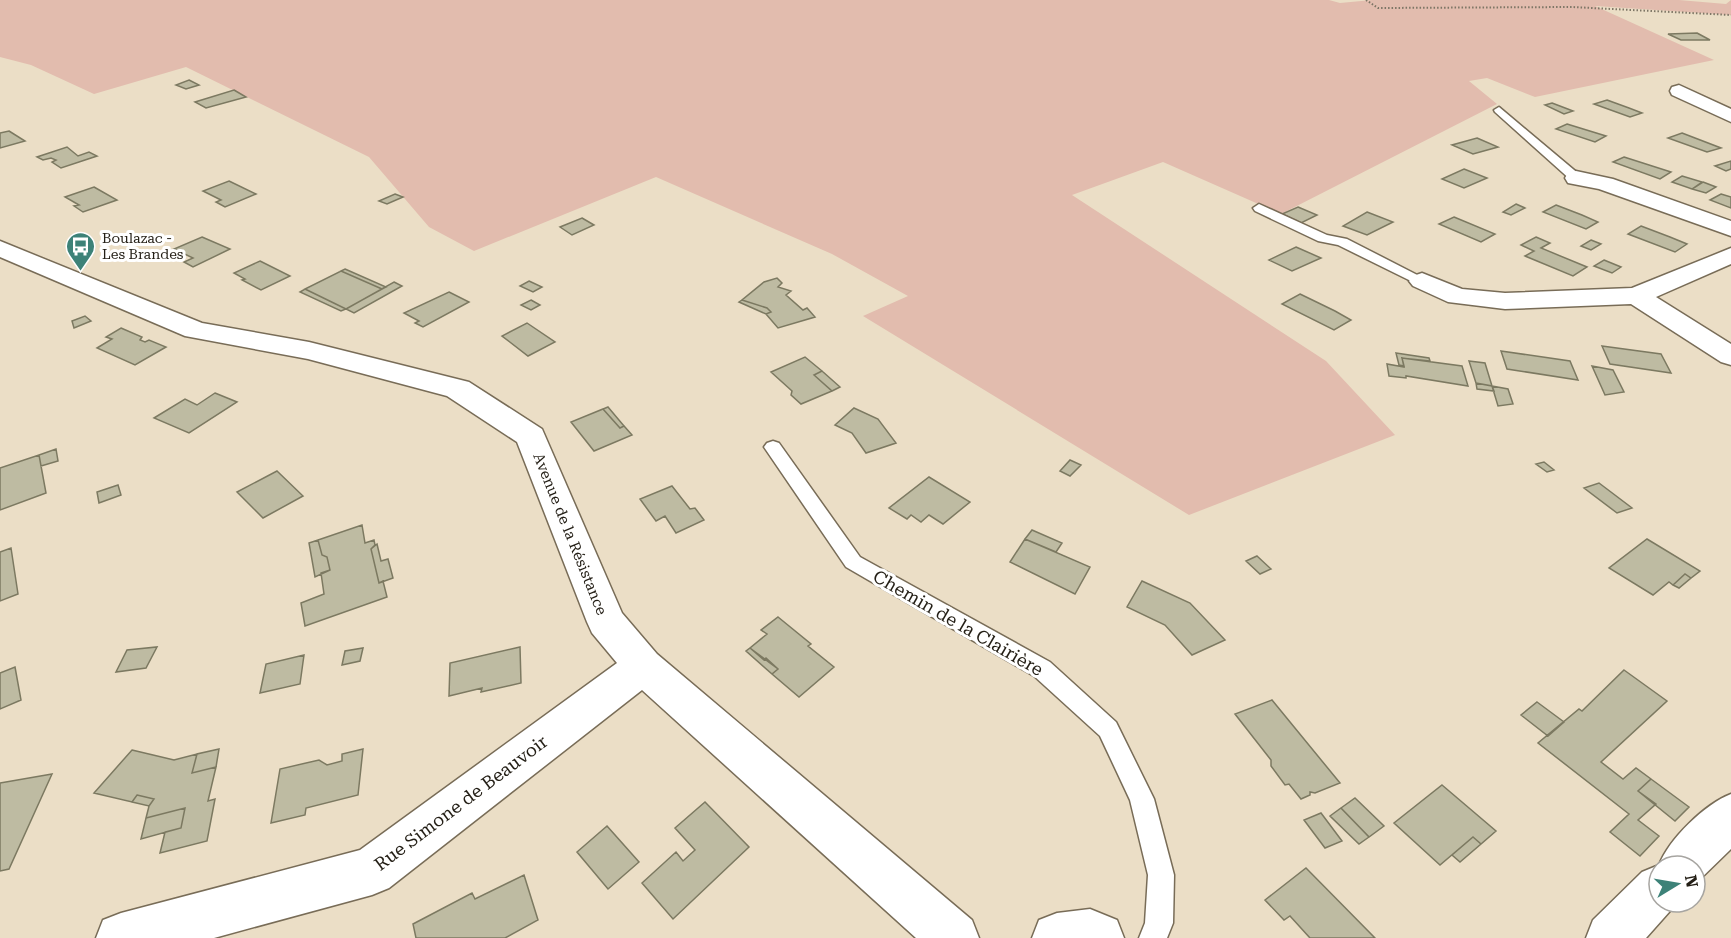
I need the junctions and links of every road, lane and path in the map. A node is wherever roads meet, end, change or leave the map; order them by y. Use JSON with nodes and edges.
{"nodes":[{"id":1,"x":1366,"y":0,"type":"edge"},
{"id":2,"x":1731,"y":15,"type":"edge"},
{"id":3,"x":1678,"y":91,"type":"dead end"},
{"id":4,"x":1498,"y":110,"type":"dead end"},
{"id":5,"x":1731,"y":116,"type":"edge"},
{"id":6,"x":1576,"y":178,"type":"joint"},
{"id":7,"x":1259,"y":208,"type":"dead end"},
{"id":8,"x":1731,"y":229,"type":"edge"},
{"id":9,"x":0,"y":248,"type":"edge"},
{"id":10,"x":1731,"y":255,"type":"edge"},
{"id":11,"x":1422,"y":281,"type":"joint"},
{"id":12,"x":1636,"y":296,"type":"junction"},
{"id":13,"x":1731,"y":356,"type":"edge"},
{"id":14,"x":773,"y":447,"type":"dead end"},
{"id":15,"x":643,"y":666,"type":"junction"},
{"id":16,"x":1731,"y":816,"type":"edge"},
{"id":17,"x":1694,"y":854,"type":"edge"},
{"id":18,"x":1647,"y":901,"type":"edge"},
{"id":19,"x":121,"y":938,"type":"edge"},
{"id":20,"x":954,"y":938,"type":"edge"},
{"id":21,"x":1057,"y":938,"type":"edge"},
{"id":22,"x":1099,"y":938,"type":"edge"},
{"id":23,"x":1152,"y":938,"type":"edge"},
{"id":24,"x":1611,"y":938,"type":"edge"}],
"edges":[{"from":1,"to":2,"type":"path"},
{"from":3,"to":5,"type":"street"},
{"from":4,"to":6,"type":"lane"},
{"from":6,"to":8,"type":"street"},
{"from":7,"to":11,"type":"lane"},
{"from":9,"to":15,"type":"street","name":"Avenue de la Résistance"},
{"from":10,"to":12,"type":"street"},
{"from":11,"to":12,"type":"street"},
{"from":12,"to":13,"type":"street"},
{"from":14,"to":23,"type":"lane","name":"Chemin de la Clairière"},
{"from":15,"to":19,"type":"street","name":"Rue Simone de Beauvoir"},
{"from":15,"to":20,"type":"street","name":"Avenue de la Résistance"},
{"from":16,"to":17,"type":"street"},
{"from":18,"to":24,"type":"street"},
{"from":21,"to":22,"type":"street"}]}
